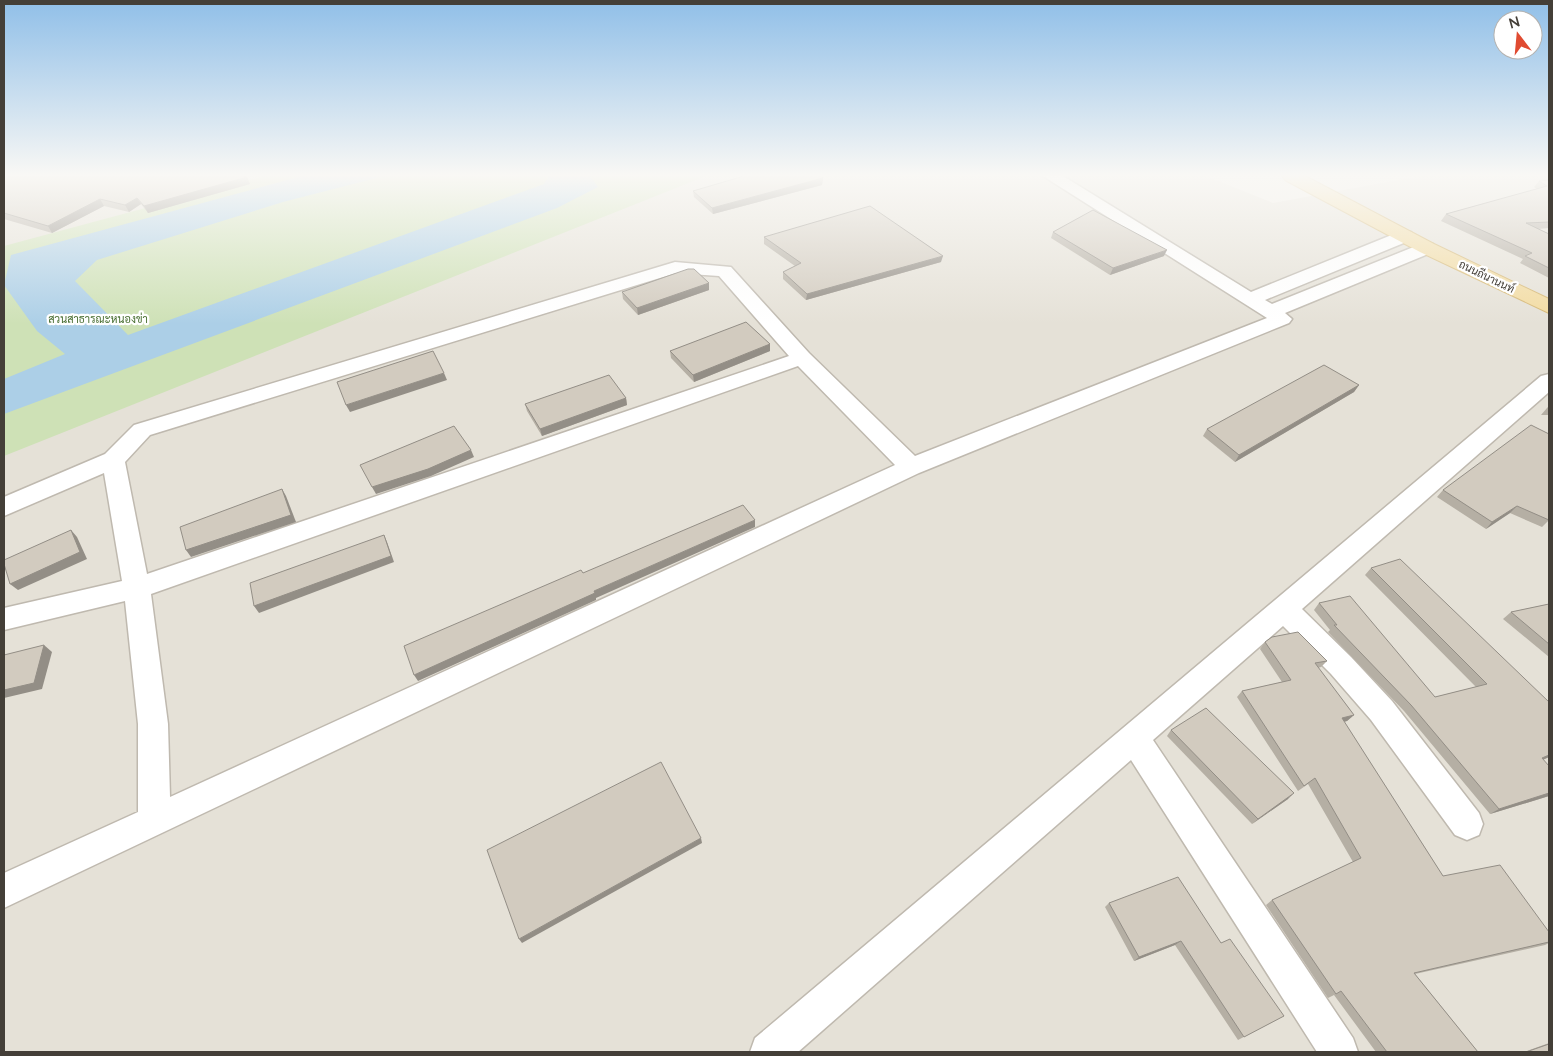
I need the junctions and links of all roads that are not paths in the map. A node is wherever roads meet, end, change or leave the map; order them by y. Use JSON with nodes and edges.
{"nodes":[{"id":1,"x":1131,"y":225,"type":"edge"},
{"id":2,"x":1383,"y":225,"type":"edge"},
{"id":3,"x":1422,"y":225,"type":"edge"},
{"id":4,"x":1405,"y":236,"type":"junction"},
{"id":5,"x":1427,"y":248,"type":"junction"},
{"id":6,"x":1549,"y":294,"type":"edge"},
{"id":7,"x":1260,"y":305,"type":"junction"},
{"id":8,"x":1549,"y":307,"type":"edge"},
{"id":9,"x":802,"y":358,"type":"junction"},
{"id":10,"x":1549,"y":381,"type":"edge"},
{"id":11,"x":113,"y":460,"type":"junction"},
{"id":12,"x":911,"y":467,"type":"junction"},
{"id":13,"x":4,"y":507,"type":"edge"},
{"id":14,"x":137,"y":588,"type":"junction"},
{"id":15,"x":1284,"y":609,"type":"junction"},
{"id":16,"x":4,"y":619,"type":"edge"},
{"id":17,"x":1134,"y":738,"type":"junction"},
{"id":18,"x":154,"y":820,"type":"junction"},
{"id":19,"x":1466,"y":824,"type":"dead end"},
{"id":20,"x":4,"y":890,"type":"edge"},
{"id":21,"x":783,"y":1046,"type":"edge"},
{"id":22,"x":1339,"y":1052,"type":"edge"}],
"edges":[{"from":1,"to":7,"type":"street"},
{"from":2,"to":4,"type":"main road","name":"ถนนถีนานนท์"},
{"from":3,"to":6,"type":"main road","name":"ถนนถีนานนท์"},
{"from":4,"to":5,"type":"main road","name":"ถนนถีนานนท์"},
{"from":4,"to":7,"type":"street"},
{"from":5,"to":7,"type":"street"},
{"from":5,"to":8,"type":"main road","name":"ถนนถีนานนท์"},
{"from":7,"to":12,"type":"street"},
{"from":9,"to":11,"type":"street"},
{"from":9,"to":12,"type":"street"},
{"from":9,"to":14,"type":"street"},
{"from":10,"to":15,"type":"street"},
{"from":11,"to":13,"type":"street"},
{"from":11,"to":14,"type":"street"},
{"from":12,"to":18,"type":"street"},
{"from":14,"to":16,"type":"street"},
{"from":14,"to":18,"type":"street"},
{"from":15,"to":17,"type":"street"},
{"from":15,"to":19,"type":"street"},
{"from":17,"to":21,"type":"street"},
{"from":17,"to":22,"type":"street"},
{"from":18,"to":20,"type":"street"}]}
